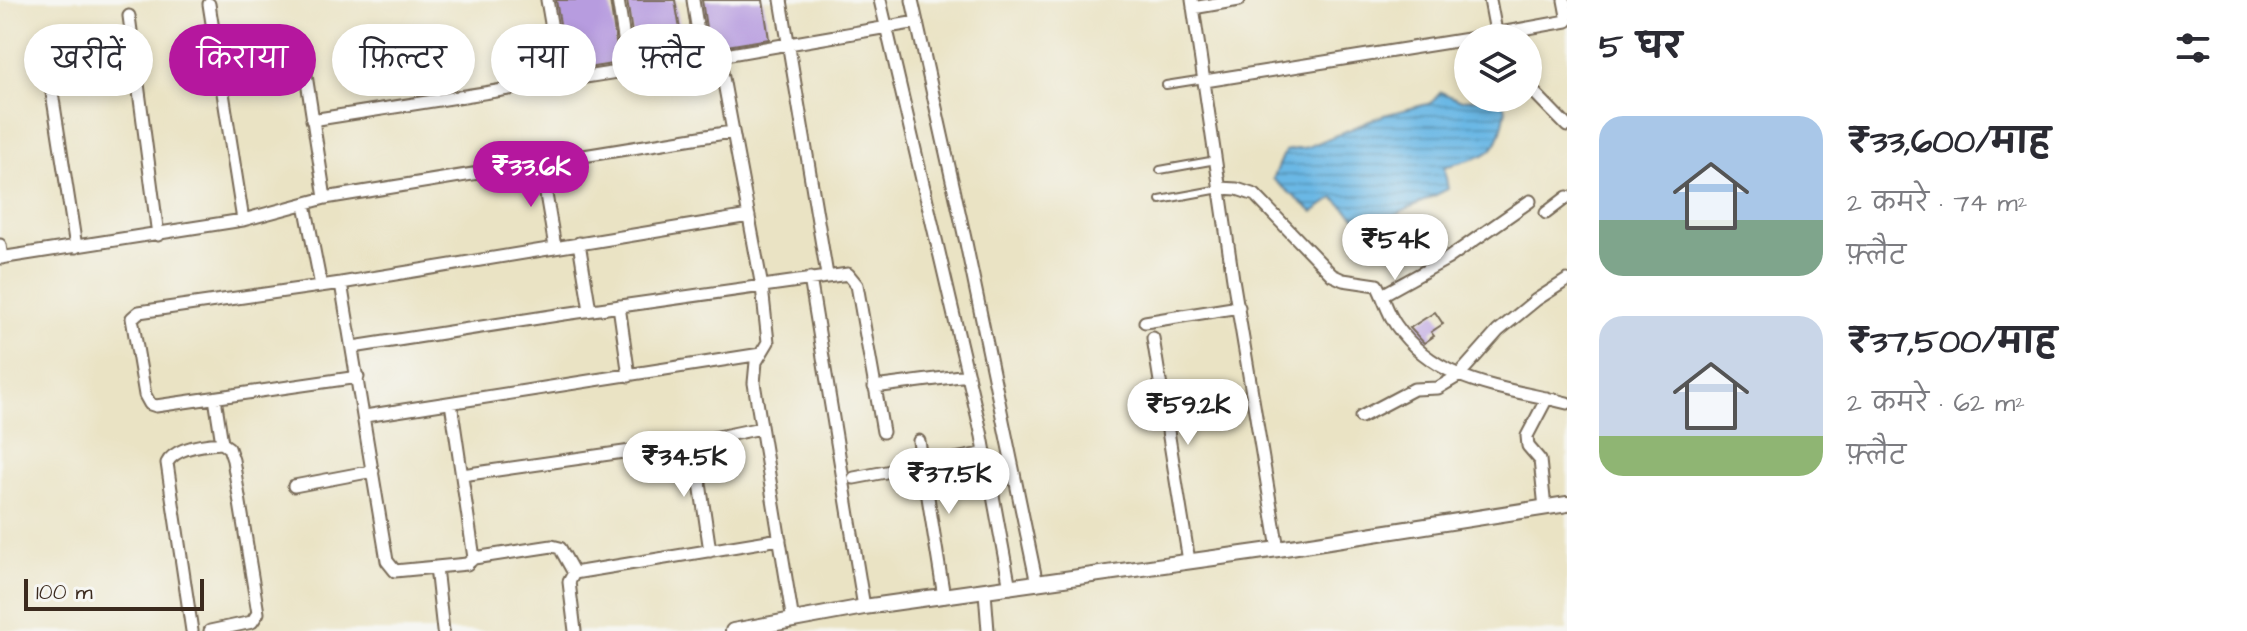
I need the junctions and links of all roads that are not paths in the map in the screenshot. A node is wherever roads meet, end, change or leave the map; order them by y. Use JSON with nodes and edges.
{"nodes":[{"id":1,"x":547,"y":0,"type":"edge"},
{"id":2,"x":618,"y":0,"type":"edge"},
{"id":3,"x":693,"y":0,"type":"edge"},
{"id":4,"x":781,"y":0,"type":"edge"},
{"id":5,"x":880,"y":0,"type":"edge"},
{"id":6,"x":912,"y":0,"type":"edge"},
{"id":7,"x":1239,"y":0,"type":"edge"},
{"id":8,"x":1490,"y":0,"type":"edge"},
{"id":9,"x":1564,"y":0,"type":"edge"},
{"id":10,"x":209,"y":4,"type":"dead end"},
{"id":11,"x":1192,"y":4,"type":"edge"},
{"id":12,"x":129,"y":16,"type":"dead end"},
{"id":13,"x":1567,"y":19,"type":"edge"},
{"id":14,"x":917,"y":22,"type":"junction"},
{"id":15,"x":551,"y":24,"type":"edge"},
{"id":16,"x":622,"y":24,"type":"edge"},
{"id":17,"x":697,"y":24,"type":"edge"},
{"id":18,"x":1494,"y":24,"type":"edge"},
{"id":19,"x":1542,"y":25,"type":"edge"},
{"id":20,"x":886,"y":27,"type":"junction"},
{"id":21,"x":1454,"y":41,"type":"edge"},
{"id":22,"x":789,"y":44,"type":"junction"},
{"id":23,"x":732,"y":54,"type":"edge"},
{"id":24,"x":1204,"y":80,"type":"junction"},
{"id":25,"x":1166,"y":85,"type":"dead end"},
{"id":26,"x":491,"y":92,"type":"edge"},
{"id":27,"x":53,"y":96,"type":"edge"},
{"id":28,"x":309,"y":96,"type":"edge"},
{"id":29,"x":725,"y":96,"type":"edge"},
{"id":30,"x":1542,"y":100,"type":"edge"},
{"id":31,"x":312,"y":120,"type":"junction"},
{"id":32,"x":1567,"y":126,"type":"edge"},
{"id":33,"x":731,"y":132,"type":"junction"},
{"id":34,"x":1216,"y":160,"type":"junction"},
{"id":35,"x":541,"y":165,"type":"junction"},
{"id":36,"x":1160,"y":170,"type":"dead end"},
{"id":37,"x":1220,"y":188,"type":"junction"},
{"id":38,"x":1567,"y":197,"type":"edge"},
{"id":39,"x":325,"y":198,"type":"junction"},
{"id":40,"x":1160,"y":200,"type":"dead end"},
{"id":41,"x":1530,"y":201,"type":"dead end"},
{"id":42,"x":305,"y":204,"type":"junction"},
{"id":43,"x":1546,"y":213,"type":"dead end"},
{"id":44,"x":749,"y":216,"type":"junction"},
{"id":45,"x":243,"y":220,"type":"junction"},
{"id":46,"x":158,"y":235,"type":"junction"},
{"id":47,"x":579,"y":243,"type":"junction"},
{"id":48,"x":0,"y":245,"type":"edge"},
{"id":49,"x":76,"y":247,"type":"junction"},
{"id":50,"x":555,"y":247,"type":"junction"},
{"id":51,"x":1,"y":258,"type":"edge"},
{"id":52,"x":827,"y":275,"type":"junction"},
{"id":53,"x":810,"y":278,"type":"junction"},
{"id":54,"x":1567,"y":280,"type":"edge"},
{"id":55,"x":341,"y":283,"type":"junction"},
{"id":56,"x":321,"y":286,"type":"junction"},
{"id":57,"x":762,"y":287,"type":"junction"},
{"id":58,"x":1382,"y":295,"type":"junction"},
{"id":59,"x":619,"y":306,"type":"junction"},
{"id":60,"x":1239,"y":307,"type":"junction"},
{"id":61,"x":590,"y":310,"type":"junction"},
{"id":62,"x":1145,"y":322,"type":"dead end"},
{"id":63,"x":1153,"y":338,"type":"dead end"},
{"id":64,"x":353,"y":347,"type":"junction"},
{"id":65,"x":761,"y":354,"type":"junction"},
{"id":66,"x":968,"y":375,"type":"junction"},
{"id":67,"x":629,"y":376,"type":"junction"},
{"id":68,"x":1458,"y":376,"type":"junction"},
{"id":69,"x":358,"y":377,"type":"junction"},
{"id":70,"x":874,"y":387,"type":"junction"},
{"id":71,"x":215,"y":398,"type":"junction"},
{"id":72,"x":1547,"y":398,"type":"junction"},
{"id":73,"x":451,"y":403,"type":"junction"},
{"id":74,"x":1567,"y":403,"type":"edge"},
{"id":75,"x":365,"y":416,"type":"junction"},
{"id":76,"x":1361,"y":417,"type":"dead end"},
{"id":77,"x":761,"y":428,"type":"junction"},
{"id":78,"x":883,"y":432,"type":"dead end"},
{"id":79,"x":919,"y":441,"type":"dead end"},
{"id":80,"x":694,"y":442,"type":"junction"},
{"id":81,"x":222,"y":443,"type":"junction"},
{"id":82,"x":986,"y":453,"type":"junction"},
{"id":83,"x":923,"y":466,"type":"junction"},
{"id":84,"x":373,"y":471,"type":"junction"},
{"id":85,"x":462,"y":475,"type":"junction"},
{"id":86,"x":854,"y":478,"type":"dead end"},
{"id":87,"x":294,"y":486,"type":"dead end"},
{"id":88,"x":1567,"y":504,"type":"edge"},
{"id":89,"x":1545,"y":508,"type":"junction"},
{"id":90,"x":780,"y":539,"type":"junction"},
{"id":91,"x":1278,"y":549,"type":"junction"},
{"id":92,"x":710,"y":551,"type":"junction"},
{"id":93,"x":474,"y":558,"type":"junction"},
{"id":94,"x":1189,"y":561,"type":"junction"},
{"id":95,"x":436,"y":567,"type":"junction"},
{"id":96,"x":574,"y":573,"type":"junction"},
{"id":97,"x":1037,"y":584,"type":"junction"},
{"id":98,"x":1010,"y":588,"type":"junction"},
{"id":99,"x":985,"y":592,"type":"junction"},
{"id":100,"x":944,"y":597,"type":"junction"},
{"id":101,"x":864,"y":607,"type":"junction"},
{"id":102,"x":793,"y":621,"type":"junction"},
{"id":103,"x":192,"y":631,"type":"edge"},
{"id":104,"x":210,"y":631,"type":"edge"},
{"id":105,"x":443,"y":631,"type":"edge"},
{"id":106,"x":575,"y":631,"type":"edge"},
{"id":107,"x":733,"y":631,"type":"edge"},
{"id":108,"x":988,"y":631,"type":"edge"}],
"edges":[{"from":1,"to":15,"type":"street"},
{"from":2,"to":16,"type":"street"},
{"from":3,"to":17,"type":"street"},
{"from":4,"to":22,"type":"street"},
{"from":5,"to":20,"type":"street"},
{"from":6,"to":14,"type":"street"},
{"from":7,"to":11,"type":"street"},
{"from":8,"to":18,"type":"street"},
{"from":9,"to":13,"type":"street"},
{"from":10,"to":45,"type":"street"},
{"from":11,"to":24,"type":"street"},
{"from":12,"to":46,"type":"street"},
{"from":13,"to":19,"type":"street"},
{"from":14,"to":20,"type":"street"},
{"from":14,"to":97,"type":"street"},
{"from":20,"to":22,"type":"street"},
{"from":20,"to":66,"type":"street"},
{"from":21,"to":24,"type":"street"},
{"from":22,"to":23,"type":"street"},
{"from":22,"to":52,"type":"street"},
{"from":24,"to":25,"type":"lane"},
{"from":24,"to":34,"type":"street"},
{"from":26,"to":31,"type":"street"},
{"from":27,"to":49,"type":"street"},
{"from":28,"to":31,"type":"street"},
{"from":29,"to":33,"type":"street"},
{"from":30,"to":32,"type":"street"},
{"from":31,"to":39,"type":"street"},
{"from":33,"to":35,"type":"street"},
{"from":33,"to":44,"type":"street"},
{"from":34,"to":36,"type":"lane"},
{"from":34,"to":37,"type":"street"},
{"from":35,"to":39,"type":"street"},
{"from":35,"to":50,"type":"street"},
{"from":37,"to":40,"type":"lane"},
{"from":37,"to":58,"type":"street"},
{"from":37,"to":60,"type":"street"},
{"from":38,"to":43,"type":"street"},
{"from":39,"to":42,"type":"street"},
{"from":41,"to":58,"type":"street"},
{"from":42,"to":45,"type":"street"},
{"from":42,"to":56,"type":"street"},
{"from":44,"to":47,"type":"street"},
{"from":44,"to":57,"type":"street"},
{"from":45,"to":46,"type":"street"},
{"from":46,"to":49,"type":"street"},
{"from":47,"to":50,"type":"street"},
{"from":47,"to":61,"type":"street"},
{"from":48,"to":51,"type":"street"},
{"from":49,"to":51,"type":"street"},
{"from":50,"to":55,"type":"street"},
{"from":52,"to":53,"type":"street"},
{"from":52,"to":70,"type":"street"},
{"from":53,"to":57,"type":"street"},
{"from":53,"to":101,"type":"street"},
{"from":54,"to":68,"type":"street"},
{"from":55,"to":56,"type":"street"},
{"from":55,"to":64,"type":"street"},
{"from":56,"to":71,"type":"street"},
{"from":57,"to":59,"type":"street"},
{"from":57,"to":65,"type":"street"},
{"from":58,"to":68,"type":"street"},
{"from":59,"to":61,"type":"street"},
{"from":59,"to":67,"type":"street"},
{"from":60,"to":62,"type":"street"},
{"from":60,"to":91,"type":"street"},
{"from":61,"to":64,"type":"street"},
{"from":63,"to":94,"type":"street"},
{"from":64,"to":69,"type":"street"},
{"from":65,"to":67,"type":"street"},
{"from":65,"to":77,"type":"street"},
{"from":66,"to":70,"type":"street"},
{"from":66,"to":82,"type":"street"},
{"from":67,"to":73,"type":"street"},
{"from":68,"to":72,"type":"street"},
{"from":68,"to":76,"type":"street"},
{"from":69,"to":71,"type":"street"},
{"from":69,"to":75,"type":"street"},
{"from":70,"to":78,"type":"street"},
{"from":71,"to":81,"type":"street"},
{"from":72,"to":74,"type":"street"},
{"from":72,"to":89,"type":"street"},
{"from":73,"to":75,"type":"street"},
{"from":73,"to":85,"type":"street"},
{"from":75,"to":84,"type":"street"},
{"from":77,"to":80,"type":"street"},
{"from":77,"to":90,"type":"street"},
{"from":79,"to":83,"type":"street"},
{"from":80,"to":85,"type":"street"},
{"from":80,"to":92,"type":"street"},
{"from":81,"to":103,"type":"street"},
{"from":81,"to":104,"type":"street"},
{"from":82,"to":83,"type":"street"},
{"from":82,"to":98,"type":"street"},
{"from":83,"to":86,"type":"street"},
{"from":83,"to":100,"type":"street"},
{"from":84,"to":87,"type":"street"},
{"from":84,"to":95,"type":"street"},
{"from":85,"to":93,"type":"street"},
{"from":88,"to":89,"type":"street"},
{"from":89,"to":91,"type":"street"},
{"from":90,"to":92,"type":"street"},
{"from":90,"to":102,"type":"street"},
{"from":91,"to":94,"type":"street"},
{"from":92,"to":96,"type":"street"},
{"from":93,"to":95,"type":"street"},
{"from":93,"to":96,"type":"street"},
{"from":94,"to":97,"type":"street"},
{"from":95,"to":105,"type":"street"},
{"from":96,"to":106,"type":"street"},
{"from":97,"to":98,"type":"street"},
{"from":98,"to":99,"type":"street"},
{"from":99,"to":100,"type":"street"},
{"from":99,"to":108,"type":"street"},
{"from":100,"to":101,"type":"street"},
{"from":101,"to":102,"type":"street"},
{"from":102,"to":107,"type":"street"}]}
